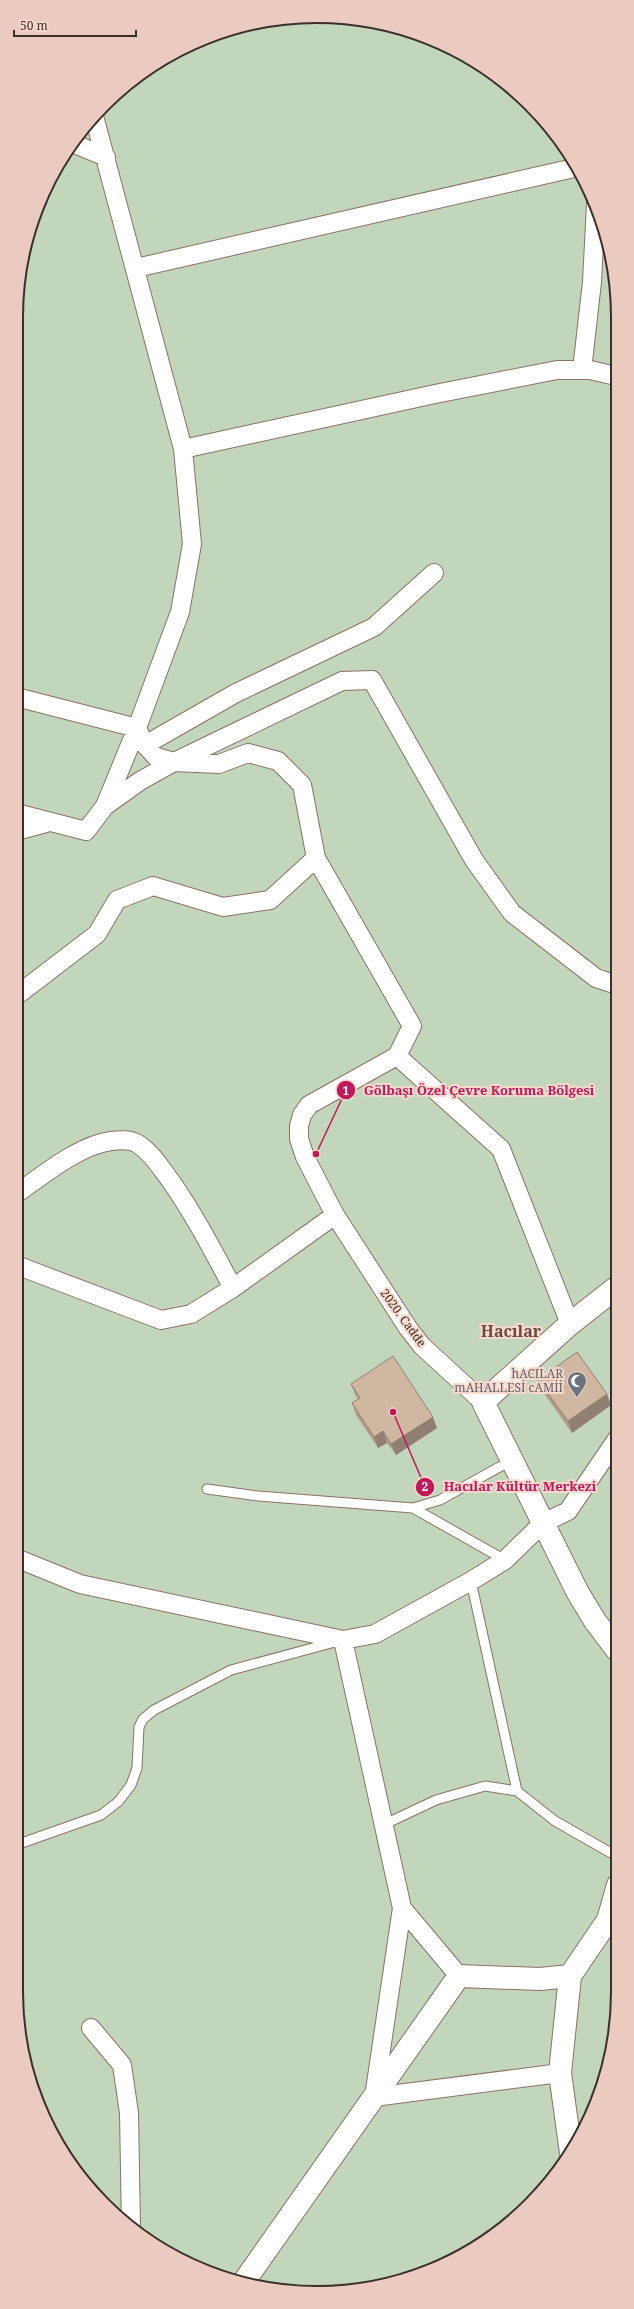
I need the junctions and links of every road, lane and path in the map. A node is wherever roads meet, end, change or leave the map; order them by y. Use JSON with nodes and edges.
{"nodes":[{"id":1,"x":96,"y":123,"type":"edge"},
{"id":2,"x":79,"y":146,"type":"edge"},
{"id":3,"x":106,"y":157,"type":"junction"},
{"id":4,"x":571,"y":169,"type":"edge"},
{"id":5,"x":595,"y":222,"type":"edge"},
{"id":6,"x":136,"y":268,"type":"junction"},
{"id":7,"x":582,"y":370,"type":"junction"},
{"id":8,"x":611,"y":375,"type":"edge"},
{"id":9,"x":184,"y":450,"type":"junction"},
{"id":10,"x":434,"y":573,"type":"dead end"},
{"id":11,"x":23,"y":699,"type":"edge"},
{"id":12,"x":137,"y":728,"type":"junction"},
{"id":13,"x":145,"y":745,"type":"junction"},
{"id":14,"x":174,"y":762,"type":"junction"},
{"id":15,"x":105,"y":806,"type":"junction"},
{"id":16,"x":23,"y":816,"type":"edge"},
{"id":17,"x":54,"y":821,"type":"junction"},
{"id":18,"x":23,"y":829,"type":"edge"},
{"id":19,"x":316,"y":858,"type":"junction"},
{"id":20,"x":611,"y":983,"type":"edge"},
{"id":21,"x":23,"y":991,"type":"edge"},
{"id":22,"x":397,"y":1056,"type":"junction"},
{"id":23,"x":23,"y":1189,"type":"edge"},
{"id":24,"x":335,"y":1215,"type":"junction"},
{"id":25,"x":23,"y":1268,"type":"edge"},
{"id":26,"x":233,"y":1288,"type":"junction"},
{"id":27,"x":611,"y":1293,"type":"edge"},
{"id":28,"x":570,"y":1324,"type":"junction"},
{"id":29,"x":483,"y":1402,"type":"junction"},
{"id":30,"x":611,"y":1448,"type":"edge"},
{"id":31,"x":512,"y":1460,"type":"junction"},
{"id":32,"x":207,"y":1489,"type":"dead end"},
{"id":33,"x":413,"y":1508,"type":"junction"},
{"id":34,"x":543,"y":1523,"type":"junction"},
{"id":35,"x":505,"y":1560,"type":"junction"},
{"id":36,"x":23,"y":1561,"type":"edge"},
{"id":37,"x":471,"y":1581,"type":"junction"},
{"id":38,"x":343,"y":1640,"type":"junction"},
{"id":39,"x":611,"y":1642,"type":"edge"},
{"id":40,"x":517,"y":1791,"type":"junction"},
{"id":41,"x":383,"y":1825,"type":"junction"},
{"id":42,"x":23,"y":1843,"type":"edge"},
{"id":43,"x":611,"y":1853,"type":"edge"},
{"id":44,"x":402,"y":1908,"type":"junction"},
{"id":45,"x":611,"y":1924,"type":"edge"},
{"id":46,"x":459,"y":1976,"type":"junction"},
{"id":47,"x":570,"y":1976,"type":"junction"},
{"id":48,"x":91,"y":2028,"type":"dead end"},
{"id":49,"x":560,"y":2073,"type":"junction"},
{"id":50,"x":374,"y":2097,"type":"junction"},
{"id":51,"x":570,"y":2143,"type":"edge"},
{"id":52,"x":131,"y":2219,"type":"edge"},
{"id":53,"x":248,"y":2277,"type":"edge"}],
"edges":[{"from":1,"to":3,"type":"street"},
{"from":2,"to":3,"type":"street"},
{"from":3,"to":6,"type":"street"},
{"from":4,"to":6,"type":"street"},
{"from":5,"to":7,"type":"street"},
{"from":6,"to":9,"type":"street"},
{"from":7,"to":8,"type":"street"},
{"from":7,"to":9,"type":"street"},
{"from":9,"to":12,"type":"street"},
{"from":10,"to":13,"type":"street"},
{"from":11,"to":12,"type":"street"},
{"from":12,"to":13,"type":"street"},
{"from":12,"to":15,"type":"street"},
{"from":13,"to":14,"type":"street"},
{"from":14,"to":15,"type":"street"},
{"from":14,"to":19,"type":"street"},
{"from":14,"to":20,"type":"street"},
{"from":15,"to":17,"type":"street"},
{"from":16,"to":17,"type":"street"},
{"from":17,"to":18,"type":"street"},
{"from":19,"to":21,"type":"street"},
{"from":19,"to":22,"type":"street"},
{"from":22,"to":24,"type":"street","name":"2020. Cadde"},
{"from":22,"to":28,"type":"street"},
{"from":23,"to":26,"type":"street"},
{"from":24,"to":26,"type":"street"},
{"from":24,"to":29,"type":"street","name":"2020. Cadde"},
{"from":25,"to":26,"type":"street"},
{"from":27,"to":28,"type":"street"},
{"from":28,"to":29,"type":"street"},
{"from":29,"to":31,"type":"street","name":"2020. Cadde"},
{"from":30,"to":34,"type":"street"},
{"from":31,"to":33,"type":"lane"},
{"from":31,"to":34,"type":"street","name":"2020. Cadde"},
{"from":32,"to":33,"type":"lane"},
{"from":33,"to":35,"type":"lane"},
{"from":34,"to":35,"type":"street"},
{"from":34,"to":39,"type":"street","name":"2020. Cadde"},
{"from":35,"to":37,"type":"street"},
{"from":36,"to":38,"type":"street"},
{"from":37,"to":38,"type":"street"},
{"from":37,"to":40,"type":"lane"},
{"from":38,"to":41,"type":"street"},
{"from":38,"to":42,"type":"lane"},
{"from":40,"to":41,"type":"lane"},
{"from":40,"to":43,"type":"lane"},
{"from":41,"to":44,"type":"street"},
{"from":44,"to":46,"type":"street"},
{"from":44,"to":50,"type":"street"},
{"from":45,"to":47,"type":"street"},
{"from":46,"to":47,"type":"street"},
{"from":46,"to":50,"type":"street"},
{"from":47,"to":49,"type":"street"},
{"from":48,"to":52,"type":"street"},
{"from":49,"to":50,"type":"street"},
{"from":49,"to":51,"type":"street"},
{"from":50,"to":53,"type":"street"}]}
